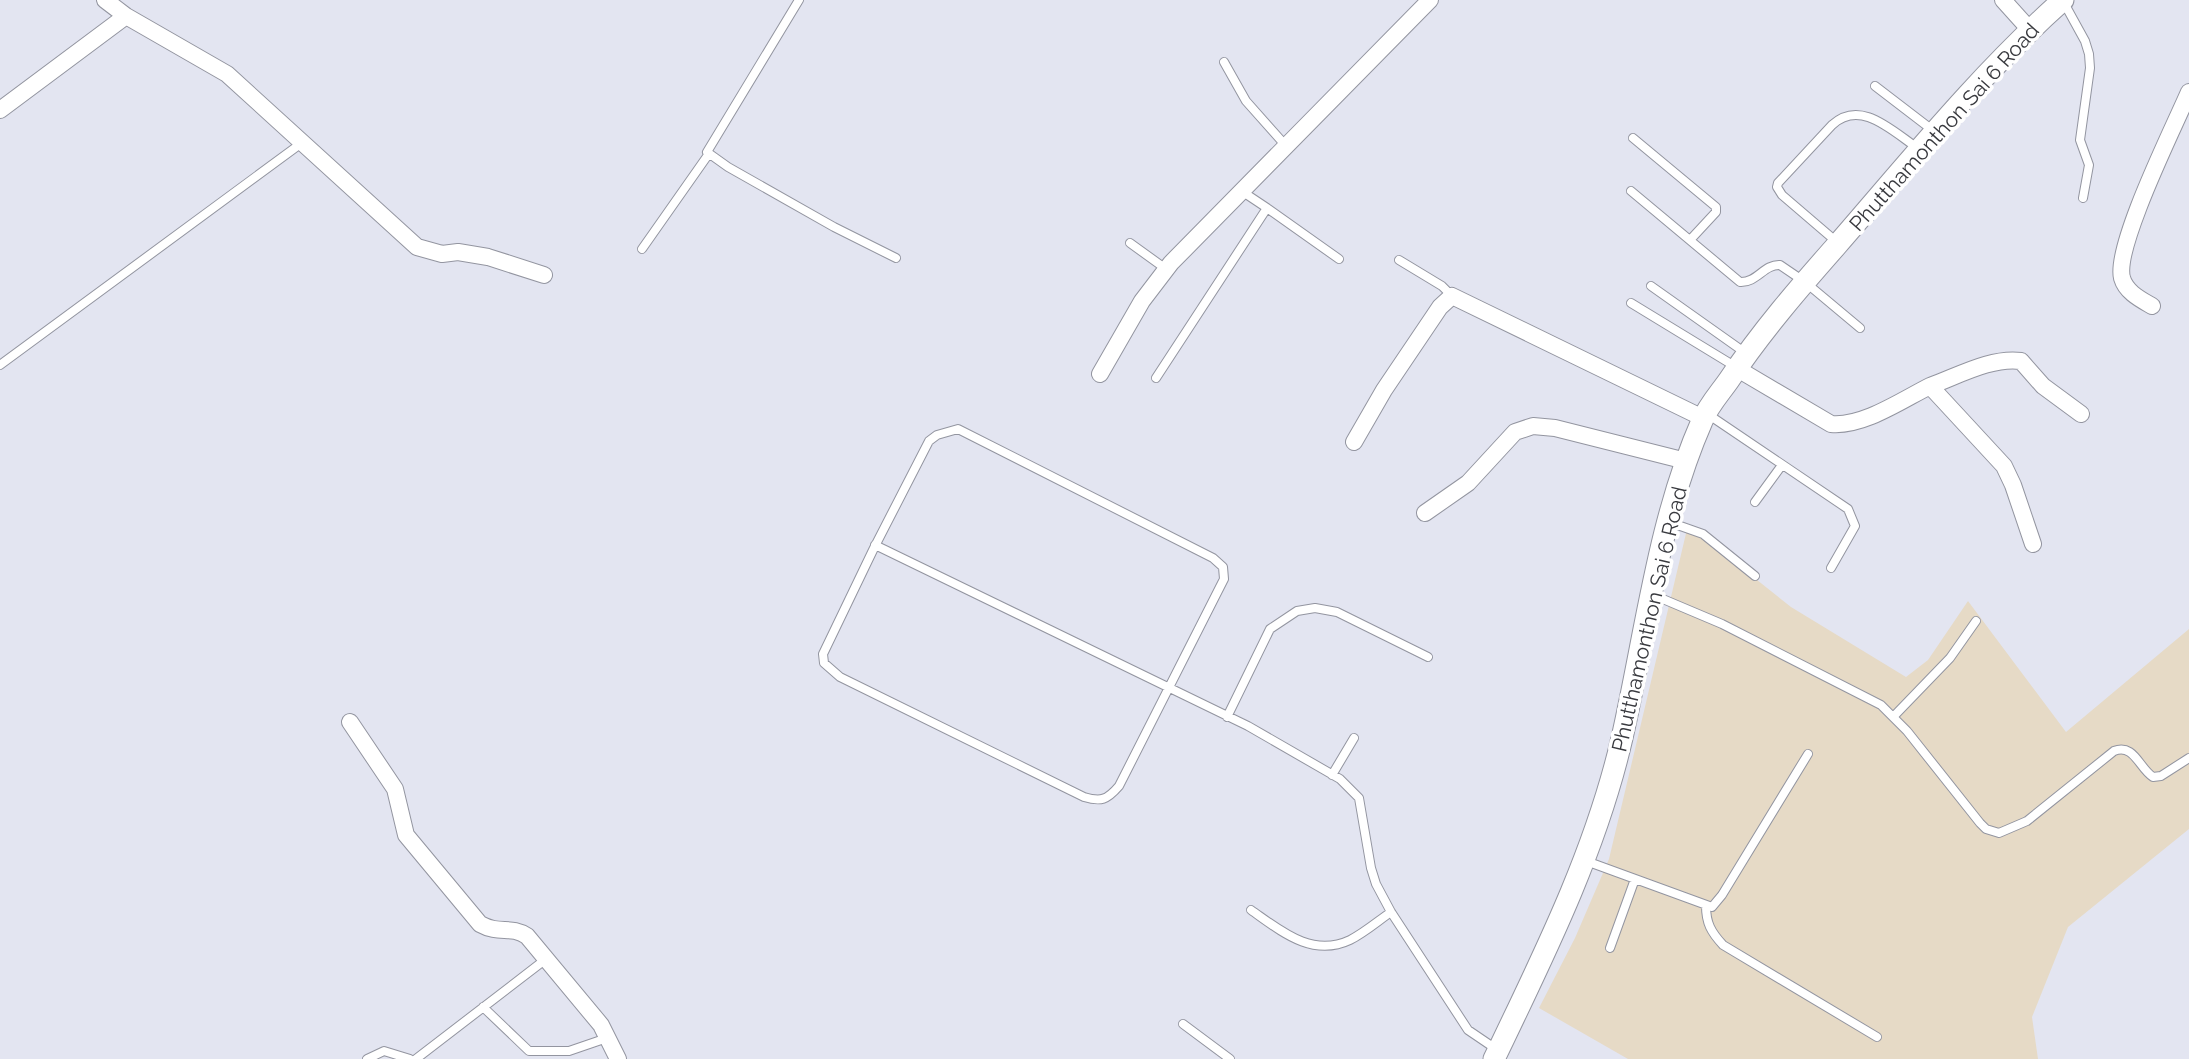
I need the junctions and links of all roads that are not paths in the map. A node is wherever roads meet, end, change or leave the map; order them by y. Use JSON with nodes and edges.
{"nodes":[{"id":1,"x":105,"y":0,"type":"edge"},
{"id":2,"x":799,"y":0,"type":"edge"},
{"id":3,"x":1430,"y":0,"type":"edge"},
{"id":4,"x":2003,"y":0,"type":"edge"},
{"id":5,"x":2063,"y":0,"type":"edge"},
{"id":6,"x":126,"y":16,"type":"junction"},
{"id":7,"x":2030,"y":30,"type":"junction"},
{"id":8,"x":1224,"y":62,"type":"dead end"},
{"id":9,"x":1875,"y":86,"type":"dead end"},
{"id":10,"x":2189,"y":92,"type":"edge"},
{"id":11,"x":0,"y":110,"type":"edge"},
{"id":12,"x":1935,"y":132,"type":"junction"},
{"id":13,"x":1633,"y":138,"type":"dead end"},
{"id":14,"x":303,"y":142,"type":"junction"},
{"id":15,"x":1286,"y":146,"type":"junction"},
{"id":16,"x":1919,"y":149,"type":"junction"},
{"id":17,"x":708,"y":155,"type":"junction"},
{"id":18,"x":1631,"y":191,"type":"dead end"},
{"id":19,"x":1243,"y":192,"type":"junction"},
{"id":20,"x":2082,"y":198,"type":"dead end"},
{"id":21,"x":1267,"y":208,"type":"junction"},
{"id":22,"x":1690,"y":240,"type":"junction"},
{"id":23,"x":1130,"y":243,"type":"dead end"},
{"id":24,"x":1838,"y":243,"type":"junction"},
{"id":25,"x":642,"y":249,"type":"dead end"},
{"id":26,"x":896,"y":258,"type":"dead end"},
{"id":27,"x":1339,"y":259,"type":"dead end"},
{"id":28,"x":1399,"y":260,"type":"dead end"},
{"id":29,"x":1166,"y":269,"type":"junction"},
{"id":30,"x":544,"y":275,"type":"dead end"},
{"id":31,"x":1805,"y":282,"type":"junction"},
{"id":32,"x":1651,"y":286,"type":"dead end"},
{"id":33,"x":1452,"y":296,"type":"junction"},
{"id":34,"x":1631,"y":303,"type":"dead end"},
{"id":35,"x":2152,"y":306,"type":"dead end"},
{"id":36,"x":1860,"y":328,"type":"dead end"},
{"id":37,"x":1742,"y":361,"type":"junction"},
{"id":38,"x":0,"y":365,"type":"edge"},
{"id":39,"x":1100,"y":374,"type":"dead end"},
{"id":40,"x":1156,"y":378,"type":"dead end"},
{"id":41,"x":1930,"y":386,"type":"junction"},
{"id":42,"x":2081,"y":414,"type":"dead end"},
{"id":43,"x":1705,"y":416,"type":"junction"},
{"id":44,"x":1354,"y":442,"type":"dead end"},
{"id":45,"x":1782,"y":465,"type":"junction"},
{"id":46,"x":1684,"y":470,"type":"junction"},
{"id":47,"x":1755,"y":502,"type":"dead end"},
{"id":48,"x":1425,"y":513,"type":"dead end"},
{"id":49,"x":1670,"y":520,"type":"junction"},
{"id":50,"x":2034,"y":544,"type":"dead end"},
{"id":51,"x":875,"y":545,"type":"junction"},
{"id":52,"x":1831,"y":568,"type":"dead end"},
{"id":53,"x":1755,"y":576,"type":"dead end"},
{"id":54,"x":1650,"y":594,"type":"junction"},
{"id":55,"x":1976,"y":621,"type":"dead end"},
{"id":56,"x":1428,"y":657,"type":"dead end"},
{"id":57,"x":1168,"y":688,"type":"junction"},
{"id":58,"x":1227,"y":716,"type":"junction"},
{"id":59,"x":1894,"y":716,"type":"junction"},
{"id":60,"x":350,"y":722,"type":"dead end"},
{"id":61,"x":1354,"y":737,"type":"dead end"},
{"id":62,"x":1808,"y":754,"type":"dead end"},
{"id":63,"x":2189,"y":758,"type":"edge"},
{"id":64,"x":1332,"y":775,"type":"junction"},
{"id":65,"x":1583,"y":860,"type":"junction"},
{"id":66,"x":1635,"y":879,"type":"junction"},
{"id":67,"x":1706,"y":906,"type":"junction"},
{"id":68,"x":1251,"y":910,"type":"dead end"},
{"id":69,"x":1391,"y":912,"type":"junction"},
{"id":70,"x":1610,"y":948,"type":"dead end"},
{"id":71,"x":546,"y":959,"type":"junction"},
{"id":72,"x":483,"y":1007,"type":"junction"},
{"id":73,"x":1183,"y":1024,"type":"dead end"},
{"id":74,"x":1877,"y":1037,"type":"dead end"},
{"id":75,"x":608,"y":1038,"type":"junction"},
{"id":76,"x":1496,"y":1055,"type":"edge"},
{"id":77,"x":367,"y":1059,"type":"edge"},
{"id":78,"x":413,"y":1059,"type":"edge"},
{"id":79,"x":618,"y":1059,"type":"edge"},
{"id":80,"x":1230,"y":1059,"type":"edge"}],
"edges":[{"from":1,"to":6,"type":"street"},
{"from":2,"to":17,"type":"lane"},
{"from":3,"to":15,"type":"street"},
{"from":4,"to":7,"type":"street"},
{"from":5,"to":7,"type":"main road","name":"Phutthamonthon Sai 6 Road"},
{"from":5,"to":20,"type":"lane"},
{"from":6,"to":11,"type":"street"},
{"from":6,"to":14,"type":"street"},
{"from":7,"to":12,"type":"main road","name":"Phutthamonthon Sai 6 Road"},
{"from":8,"to":15,"type":"lane"},
{"from":9,"to":12,"type":"lane"},
{"from":10,"to":35,"type":"street"},
{"from":12,"to":16,"type":"main road","name":"Phutthamonthon Sai 6 Road"},
{"from":13,"to":22,"type":"lane"},
{"from":14,"to":30,"type":"street"},
{"from":14,"to":38,"type":"lane"},
{"from":15,"to":19,"type":"street"},
{"from":16,"to":24,"type":"main road","name":"Phutthamonthon Sai 6 Road"},
{"from":16,"to":24,"type":"lane"},
{"from":17,"to":25,"type":"lane"},
{"from":17,"to":26,"type":"lane"},
{"from":18,"to":22,"type":"lane"},
{"from":19,"to":21,"type":"lane"},
{"from":19,"to":29,"type":"street"},
{"from":21,"to":27,"type":"lane"},
{"from":21,"to":40,"type":"lane"},
{"from":22,"to":31,"type":"lane"},
{"from":23,"to":29,"type":"lane"},
{"from":24,"to":31,"type":"main road","name":"Phutthamonthon Sai 6 Road"},
{"from":28,"to":33,"type":"lane"},
{"from":29,"to":39,"type":"street"},
{"from":31,"to":36,"type":"lane"},
{"from":31,"to":37,"type":"main road","name":"Phutthamonthon Sai 6 Road"},
{"from":32,"to":37,"type":"lane"},
{"from":33,"to":43,"type":"street"},
{"from":33,"to":44,"type":"street"},
{"from":34,"to":37,"type":"lane"},
{"from":37,"to":41,"type":"street"},
{"from":37,"to":43,"type":"main road","name":"Phutthamonthon Sai 6 Road"},
{"from":41,"to":42,"type":"street"},
{"from":41,"to":50,"type":"street"},
{"from":43,"to":45,"type":"lane"},
{"from":43,"to":46,"type":"main road","name":"Phutthamonthon Sai 6 Road"},
{"from":45,"to":47,"type":"lane"},
{"from":45,"to":52,"type":"lane"},
{"from":46,"to":48,"type":"street"},
{"from":46,"to":49,"type":"main road","name":"Phutthamonthon Sai 6 Road"},
{"from":49,"to":53,"type":"lane"},
{"from":49,"to":54,"type":"main road","name":"Phutthamonthon Sai 6 Road"},
{"from":51,"to":57,"type":"lane"},
{"from":51,"to":57,"type":"lane"},
{"from":51,"to":57,"type":"lane"},
{"from":54,"to":59,"type":"lane"},
{"from":54,"to":65,"type":"main road","name":"Phutthamonthon Sai 6 Road"},
{"from":55,"to":59,"type":"lane"},
{"from":56,"to":58,"type":"lane"},
{"from":57,"to":58,"type":"lane"},
{"from":58,"to":64,"type":"lane"},
{"from":59,"to":63,"type":"lane"},
{"from":60,"to":71,"type":"street"},
{"from":61,"to":64,"type":"lane"},
{"from":62,"to":67,"type":"lane"},
{"from":64,"to":69,"type":"lane"},
{"from":65,"to":66,"type":"lane"},
{"from":65,"to":76,"type":"main road","name":"Phutthamonthon Sai 6 Road"},
{"from":66,"to":67,"type":"lane"},
{"from":66,"to":70,"type":"lane"},
{"from":67,"to":74,"type":"lane"},
{"from":68,"to":69,"type":"lane"},
{"from":69,"to":76,"type":"lane"},
{"from":71,"to":72,"type":"lane"},
{"from":71,"to":75,"type":"street"},
{"from":72,"to":75,"type":"lane"},
{"from":72,"to":78,"type":"lane"},
{"from":73,"to":80,"type":"lane"},
{"from":75,"to":79,"type":"street"},
{"from":77,"to":78,"type":"lane"}]}
